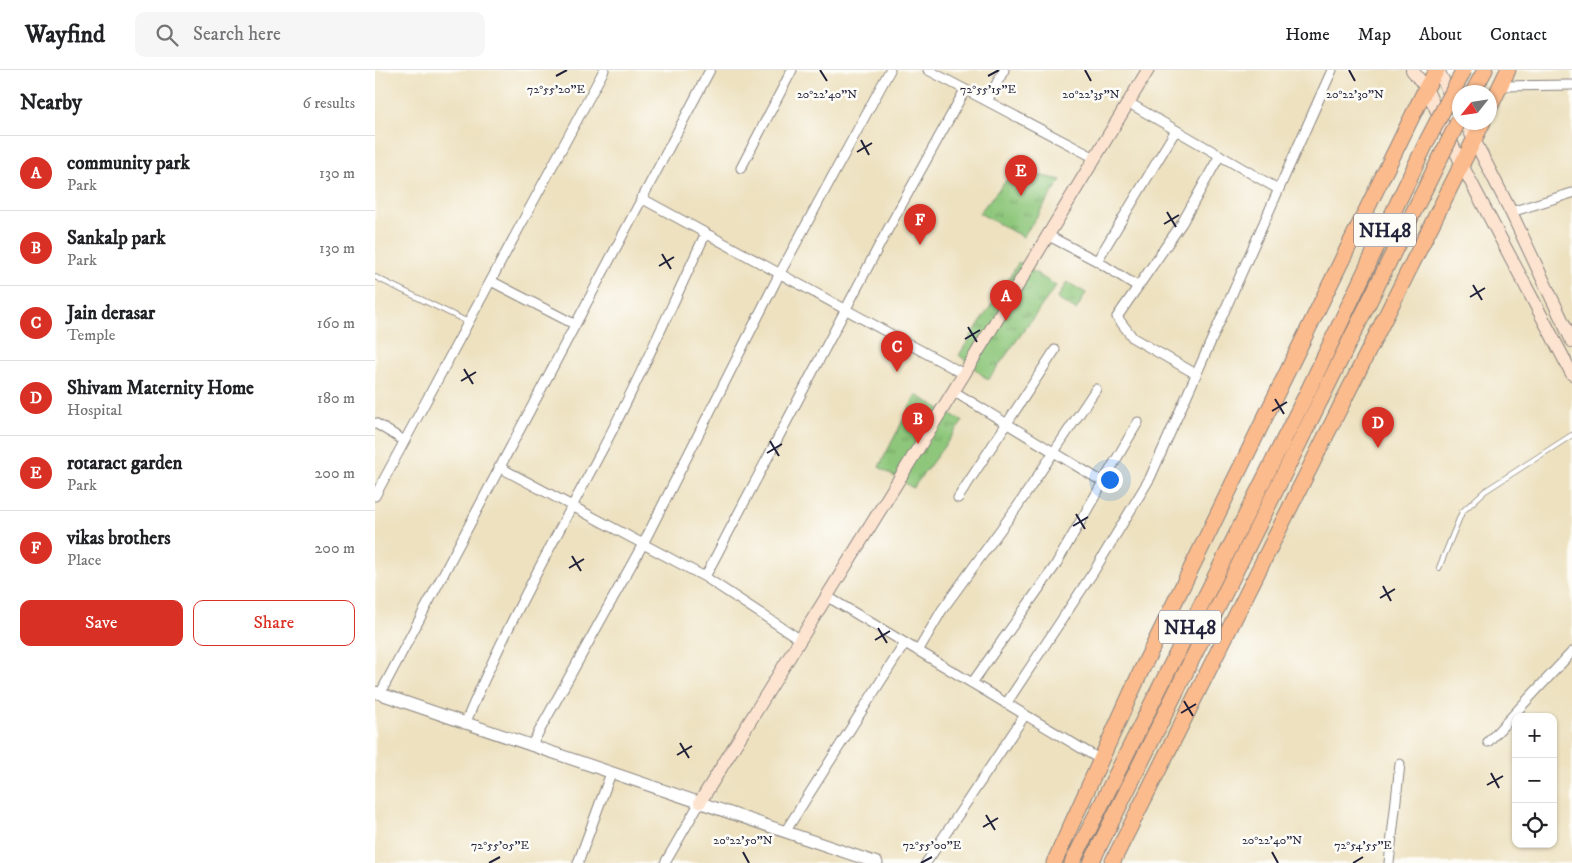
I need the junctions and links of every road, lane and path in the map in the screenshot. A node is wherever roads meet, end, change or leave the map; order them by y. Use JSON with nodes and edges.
{"nodes":[{"id":1,"x":604,"y":70,"type":"edge"},
{"id":2,"x":710,"y":70,"type":"edge"},
{"id":3,"x":792,"y":70,"type":"edge"},
{"id":4,"x":890,"y":70,"type":"edge"},
{"id":5,"x":928,"y":70,"type":"edge"},
{"id":6,"x":1004,"y":70,"type":"edge"},
{"id":7,"x":1148,"y":70,"type":"edge"},
{"id":8,"x":1332,"y":70,"type":"edge"},
{"id":9,"x":1411,"y":70,"type":"edge"},
{"id":10,"x":1437,"y":70,"type":"edge"},
{"id":11,"x":1465,"y":70,"type":"edge"},
{"id":12,"x":1485,"y":70,"type":"edge"},
{"id":13,"x":1508,"y":70,"type":"edge"},
{"id":14,"x":1477,"y":85,"type":"edge"},
{"id":15,"x":1572,"y":85,"type":"edge"},
{"id":16,"x":1500,"y":86,"type":"junction"},
{"id":17,"x":1426,"y":88,"type":"junction"},
{"id":18,"x":965,"y":90,"type":"junction"},
{"id":19,"x":1497,"y":92,"type":"edge"},
{"id":20,"x":1452,"y":99,"type":"edge"},
{"id":21,"x":987,"y":101,"type":"junction"},
{"id":22,"x":1129,"y":103,"type":"junction"},
{"id":23,"x":1176,"y":130,"type":"junction"},
{"id":24,"x":1454,"y":130,"type":"edge"},
{"id":25,"x":1469,"y":130,"type":"edge"},
{"id":26,"x":1479,"y":130,"type":"edge"},
{"id":27,"x":1475,"y":140,"type":"junction"},
{"id":28,"x":1220,"y":155,"type":"junction"},
{"id":29,"x":1093,"y":157,"type":"junction"},
{"id":30,"x":1462,"y":164,"type":"junction"},
{"id":31,"x":741,"y":168,"type":"dead end"},
{"id":32,"x":1278,"y":188,"type":"junction"},
{"id":33,"x":1572,"y":192,"type":"edge"},
{"id":34,"x":641,"y":198,"type":"junction"},
{"id":35,"x":1511,"y":212,"type":"junction"},
{"id":36,"x":706,"y":233,"type":"junction"},
{"id":37,"x":1047,"y":236,"type":"junction"},
{"id":38,"x":1097,"y":261,"type":"junction"},
{"id":39,"x":780,"y":273,"type":"junction"},
{"id":40,"x":375,"y":277,"type":"edge"},
{"id":41,"x":491,"y":281,"type":"junction"},
{"id":42,"x":1137,"y":286,"type":"junction"},
{"id":43,"x":847,"y":310,"type":"junction"},
{"id":44,"x":468,"y":322,"type":"junction"},
{"id":45,"x":574,"y":324,"type":"junction"},
{"id":46,"x":1572,"y":340,"type":"edge"},
{"id":47,"x":1055,"y":350,"type":"dead end"},
{"id":48,"x":964,"y":374,"type":"junction"},
{"id":49,"x":1196,"y":374,"type":"junction"},
{"id":50,"x":1572,"y":374,"type":"edge"},
{"id":51,"x":1096,"y":389,"type":"dead end"},
{"id":52,"x":953,"y":391,"type":"junction"},
{"id":53,"x":1138,"y":422,"type":"dead end"},
{"id":54,"x":375,"y":423,"type":"edge"},
{"id":55,"x":1005,"y":423,"type":"junction"},
{"id":56,"x":1572,"y":435,"type":"edge"},
{"id":57,"x":403,"y":440,"type":"junction"},
{"id":58,"x":1053,"y":452,"type":"junction"},
{"id":59,"x":499,"y":467,"type":"junction"},
{"id":60,"x":1103,"y":482,"type":"junction"},
{"id":61,"x":375,"y":496,"type":"edge"},
{"id":62,"x":958,"y":498,"type":"dead end"},
{"id":63,"x":571,"y":505,"type":"junction"},
{"id":64,"x":643,"y":544,"type":"junction"},
{"id":65,"x":1439,"y":568,"type":"dead end"},
{"id":66,"x":705,"y":577,"type":"junction"},
{"id":67,"x":828,"y":597,"type":"junction"},
{"id":68,"x":801,"y":640,"type":"junction"},
{"id":69,"x":905,"y":643,"type":"junction"},
{"id":70,"x":917,"y":651,"type":"junction"},
{"id":71,"x":1572,"y":652,"type":"edge"},
{"id":72,"x":1141,"y":671,"type":"junction"},
{"id":73,"x":972,"y":683,"type":"junction"},
{"id":74,"x":1162,"y":685,"type":"junction"},
{"id":75,"x":378,"y":692,"type":"edge"},
{"id":76,"x":1006,"y":704,"type":"junction"},
{"id":77,"x":1025,"y":715,"type":"junction"},
{"id":78,"x":465,"y":724,"type":"junction"},
{"id":79,"x":1488,"y":742,"type":"dead end"},
{"id":80,"x":531,"y":746,"type":"junction"},
{"id":81,"x":1101,"y":760,"type":"junction"},
{"id":82,"x":1400,"y":764,"type":"dead end"},
{"id":83,"x":611,"y":773,"type":"junction"},
{"id":84,"x":700,"y":802,"type":"junction"},
{"id":85,"x":785,"y":832,"type":"junction"},
{"id":86,"x":578,"y":863,"type":"edge"},
{"id":87,"x":665,"y":863,"type":"edge"},
{"id":88,"x":877,"y":863,"type":"edge"},
{"id":89,"x":926,"y":863,"type":"edge"},
{"id":90,"x":1054,"y":863,"type":"edge"},
{"id":91,"x":1072,"y":863,"type":"edge"},
{"id":92,"x":1091,"y":863,"type":"edge"},
{"id":93,"x":1112,"y":863,"type":"edge"},
{"id":94,"x":1389,"y":863,"type":"edge"}],
"edges":[{"from":1,"to":41,"type":"street"},
{"from":2,"to":34,"type":"street"},
{"from":3,"to":31,"type":"street"},
{"from":4,"to":39,"type":"street"},
{"from":5,"to":18,"type":"street"},
{"from":6,"to":21,"type":"street"},
{"from":7,"to":22,"type":"main road"},
{"from":8,"to":32,"type":"street"},
{"from":9,"to":17,"type":"main road"},
{"from":10,"to":17,"type":"highway"},
{"from":10,"to":20,"type":"main road"},
{"from":11,"to":74,"type":"highway","number":"NH48","bridge":true},
{"from":12,"to":14,"type":"highway"},
{"from":13,"to":16,"type":"highway"},
{"from":15,"to":16,"type":"street"},
{"from":16,"to":19,"type":"highway"},
{"from":17,"to":30,"type":"main road"},
{"from":17,"to":72,"type":"highway"},
{"from":18,"to":21,"type":"street"},
{"from":18,"to":43,"type":"street"},
{"from":21,"to":29,"type":"street"},
{"from":22,"to":23,"type":"street"},
{"from":22,"to":29,"type":"main road"},
{"from":23,"to":28,"type":"street"},
{"from":23,"to":38,"type":"street"},
{"from":24,"to":92,"type":"highway","number":"NH48","bridge":true},
{"from":25,"to":27,"type":"main road"},
{"from":26,"to":27,"type":"highway"},
{"from":27,"to":30,"type":"highway"},
{"from":27,"to":35,"type":"main road"},
{"from":28,"to":32,"type":"street"},
{"from":28,"to":42,"type":"street"},
{"from":29,"to":37,"type":"main road"},
{"from":30,"to":50,"type":"main road"},
{"from":30,"to":93,"type":"highway"},
{"from":32,"to":49,"type":"street"},
{"from":33,"to":35,"type":"street"},
{"from":34,"to":36,"type":"street"},
{"from":34,"to":45,"type":"street"},
{"from":35,"to":46,"type":"main road"},
{"from":36,"to":39,"type":"street"},
{"from":36,"to":63,"type":"street"},
{"from":37,"to":38,"type":"street"},
{"from":37,"to":48,"type":"main road"},
{"from":38,"to":42,"type":"street"},
{"from":39,"to":43,"type":"street"},
{"from":39,"to":64,"type":"street"},
{"from":40,"to":44,"type":"lane"},
{"from":41,"to":44,"type":"street"},
{"from":41,"to":45,"type":"street"},
{"from":42,"to":49,"type":"street"},
{"from":43,"to":48,"type":"street"},
{"from":43,"to":66,"type":"street"},
{"from":44,"to":57,"type":"street"},
{"from":45,"to":59,"type":"street"},
{"from":47,"to":55,"type":"street"},
{"from":48,"to":52,"type":"main road"},
{"from":49,"to":76,"type":"street"},
{"from":51,"to":58,"type":"street"},
{"from":52,"to":55,"type":"street"},
{"from":52,"to":67,"type":"main road"},
{"from":53,"to":60,"type":"street"},
{"from":54,"to":57,"type":"street"},
{"from":55,"to":58,"type":"street"},
{"from":55,"to":62,"type":"street"},
{"from":56,"to":65,"type":"lane"},
{"from":57,"to":61,"type":"street"},
{"from":58,"to":60,"type":"street"},
{"from":58,"to":70,"type":"street"},
{"from":59,"to":63,"type":"street"},
{"from":59,"to":75,"type":"street"},
{"from":60,"to":73,"type":"street"},
{"from":63,"to":64,"type":"street"},
{"from":63,"to":78,"type":"street"},
{"from":64,"to":66,"type":"street"},
{"from":64,"to":80,"type":"street"},
{"from":66,"to":68,"type":"street"},
{"from":67,"to":68,"type":"main road"},
{"from":67,"to":69,"type":"street"},
{"from":68,"to":84,"type":"main road"},
{"from":69,"to":70,"type":"street"},
{"from":69,"to":85,"type":"street"},
{"from":70,"to":73,"type":"street"},
{"from":71,"to":79,"type":"street"},
{"from":72,"to":74,"type":"highway"},
{"from":72,"to":81,"type":"highway"},
{"from":73,"to":76,"type":"street"},
{"from":74,"to":91,"type":"highway","number":"NH48"},
{"from":75,"to":78,"type":"street"},
{"from":76,"to":77,"type":"street"},
{"from":77,"to":81,"type":"street"},
{"from":77,"to":89,"type":"street"},
{"from":78,"to":80,"type":"street"},
{"from":80,"to":83,"type":"street"},
{"from":81,"to":90,"type":"highway"},
{"from":82,"to":94,"type":"street"},
{"from":83,"to":84,"type":"street"},
{"from":83,"to":86,"type":"street"},
{"from":84,"to":85,"type":"street"},
{"from":84,"to":87,"type":"street"},
{"from":85,"to":88,"type":"street"}]}
